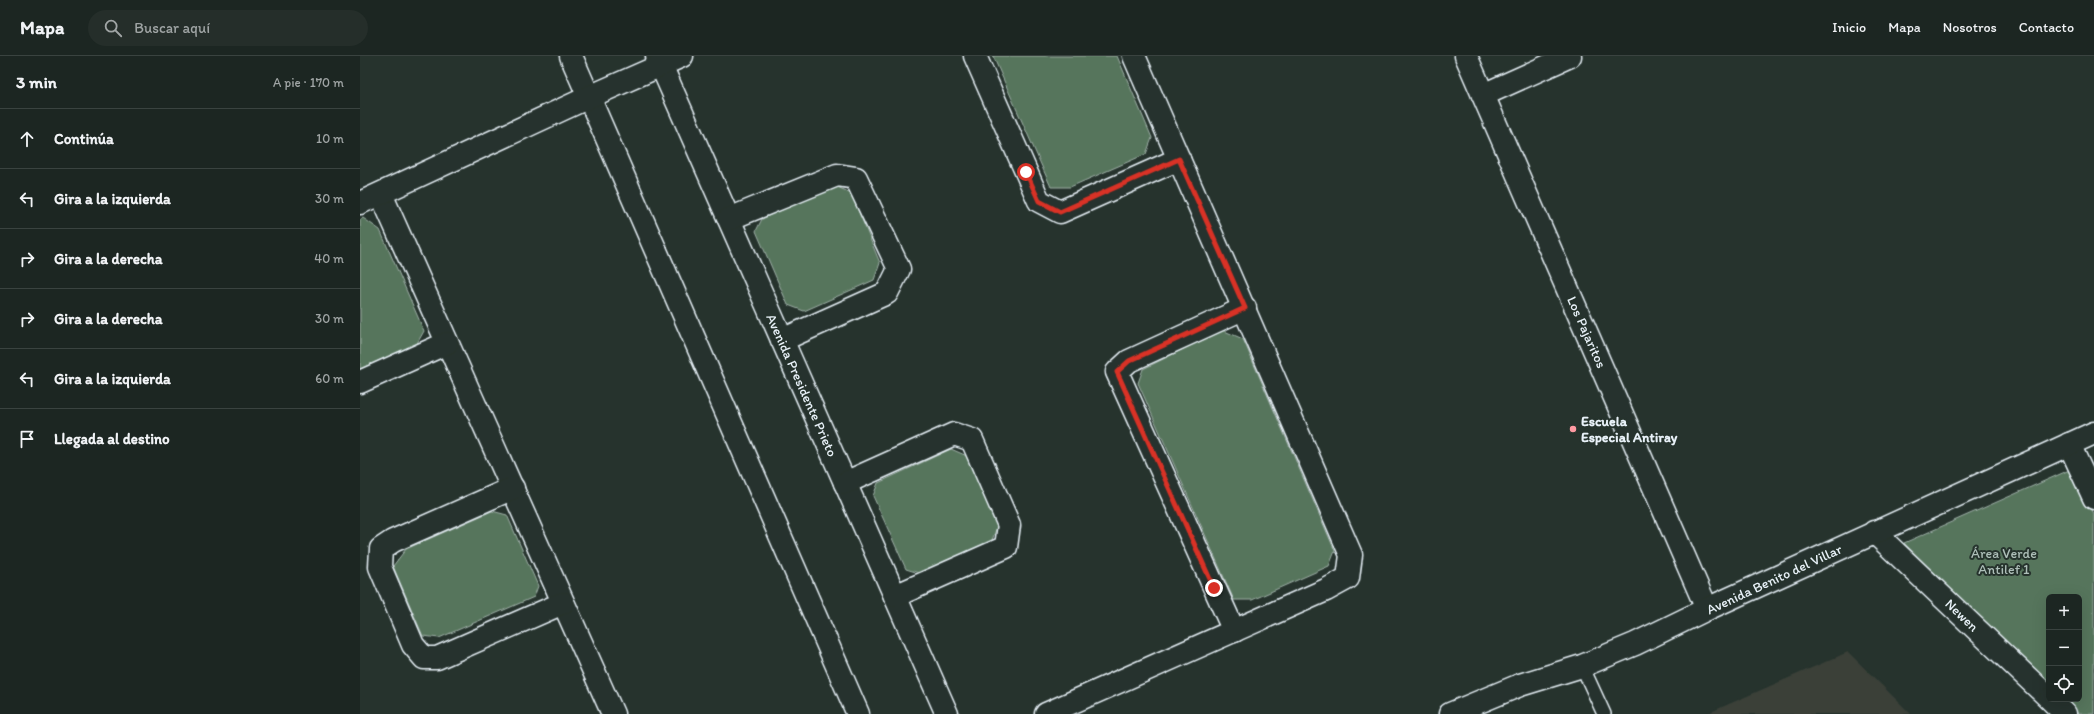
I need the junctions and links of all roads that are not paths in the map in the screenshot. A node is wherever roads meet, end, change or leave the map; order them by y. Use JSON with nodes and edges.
{"nodes":[{"id":1,"x":571,"y":56,"type":"edge"},
{"id":2,"x":682,"y":56,"type":"edge"},
{"id":3,"x":975,"y":56,"type":"edge"},
{"id":4,"x":1134,"y":56,"type":"edge"},
{"id":5,"x":1466,"y":56,"type":"edge"},
{"id":6,"x":1570,"y":56,"type":"edge"},
{"id":7,"x":659,"y":61,"type":"edge"},
{"id":8,"x":1483,"y":95,"type":"junction"},
{"id":9,"x":589,"y":97,"type":"junction"},
{"id":10,"x":1179,"y":159,"type":"junction"},
{"id":11,"x":382,"y":194,"type":"junction"},
{"id":12,"x":360,"y":203,"type":"edge"},
{"id":13,"x":729,"y":219,"type":"junction"},
{"id":14,"x":1245,"y":308,"type":"junction"},
{"id":15,"x":782,"y":340,"type":"junction"},
{"id":16,"x":447,"y":343,"type":"junction"},
{"id":17,"x":360,"y":382,"type":"edge"},
{"id":18,"x":2094,"y":432,"type":"edge"},
{"id":19,"x":2069,"y":444,"type":"junction"},
{"id":20,"x":845,"y":483,"type":"junction"},
{"id":21,"x":513,"y":488,"type":"junction"},
{"id":22,"x":2094,"y":498,"type":"edge"},
{"id":23,"x":1874,"y":532,"type":"junction"},
{"id":24,"x":895,"y":596,"type":"junction"},
{"id":25,"x":564,"y":603,"type":"junction"},
{"id":26,"x":1707,"y":609,"type":"junction"},
{"id":27,"x":1234,"y":631,"type":"junction"},
{"id":28,"x":1582,"y":666,"type":"junction"},
{"id":29,"x":2046,"y":696,"type":"edge"},
{"id":30,"x":2052,"y":702,"type":"edge"},
{"id":31,"x":613,"y":714,"type":"edge"},
{"id":32,"x":858,"y":714,"type":"edge"},
{"id":33,"x":947,"y":714,"type":"edge"},
{"id":34,"x":1046,"y":714,"type":"edge"},
{"id":35,"x":1450,"y":714,"type":"edge"},
{"id":36,"x":1604,"y":714,"type":"edge"},
{"id":37,"x":2065,"y":714,"type":"edge"}],
"edges":[{"from":1,"to":9,"type":"street"},
{"from":2,"to":7,"type":"street"},
{"from":3,"to":10,"type":"street"},
{"from":4,"to":10,"type":"street"},
{"from":5,"to":8,"type":"street","name":"Los Pajaritos"},
{"from":6,"to":8,"type":"street"},
{"from":7,"to":9,"type":"street"},
{"from":7,"to":13,"type":"street","name":"Avenida Presidente Prieto"},
{"from":8,"to":26,"type":"street","name":"Los Pajaritos"},
{"from":9,"to":11,"type":"street"},
{"from":9,"to":32,"type":"street"},
{"from":10,"to":14,"type":"street"},
{"from":11,"to":12,"type":"street"},
{"from":11,"to":16,"type":"street"},
{"from":13,"to":15,"type":"street","name":"Avenida Presidente Prieto"},
{"from":13,"to":15,"type":"street"},
{"from":14,"to":27,"type":"street"},
{"from":14,"to":27,"type":"street"},
{"from":15,"to":20,"type":"street","name":"Avenida Presidente Prieto"},
{"from":16,"to":17,"type":"street"},
{"from":16,"to":21,"type":"street"},
{"from":18,"to":19,"type":"street","name":"Avenida Benito del Villar"},
{"from":19,"to":22,"type":"street"},
{"from":19,"to":23,"type":"street","name":"Avenida Benito del Villar"},
{"from":20,"to":24,"type":"street","name":"Avenida Presidente Prieto"},
{"from":20,"to":24,"type":"street"},
{"from":21,"to":25,"type":"street"},
{"from":21,"to":25,"type":"street"},
{"from":23,"to":26,"type":"street","name":"Avenida Benito del Villar"},
{"from":23,"to":29,"type":"street","name":"Newen"},
{"from":24,"to":33,"type":"street","name":"Avenida Presidente Prieto"},
{"from":25,"to":31,"type":"street"},
{"from":26,"to":28,"type":"street","name":"Avenida Benito del Villar"},
{"from":27,"to":34,"type":"street"},
{"from":28,"to":35,"type":"street","name":"Avenida Benito del Villar"},
{"from":28,"to":36,"type":"lane"},
{"from":30,"to":37,"type":"street","name":"Newen"}]}
